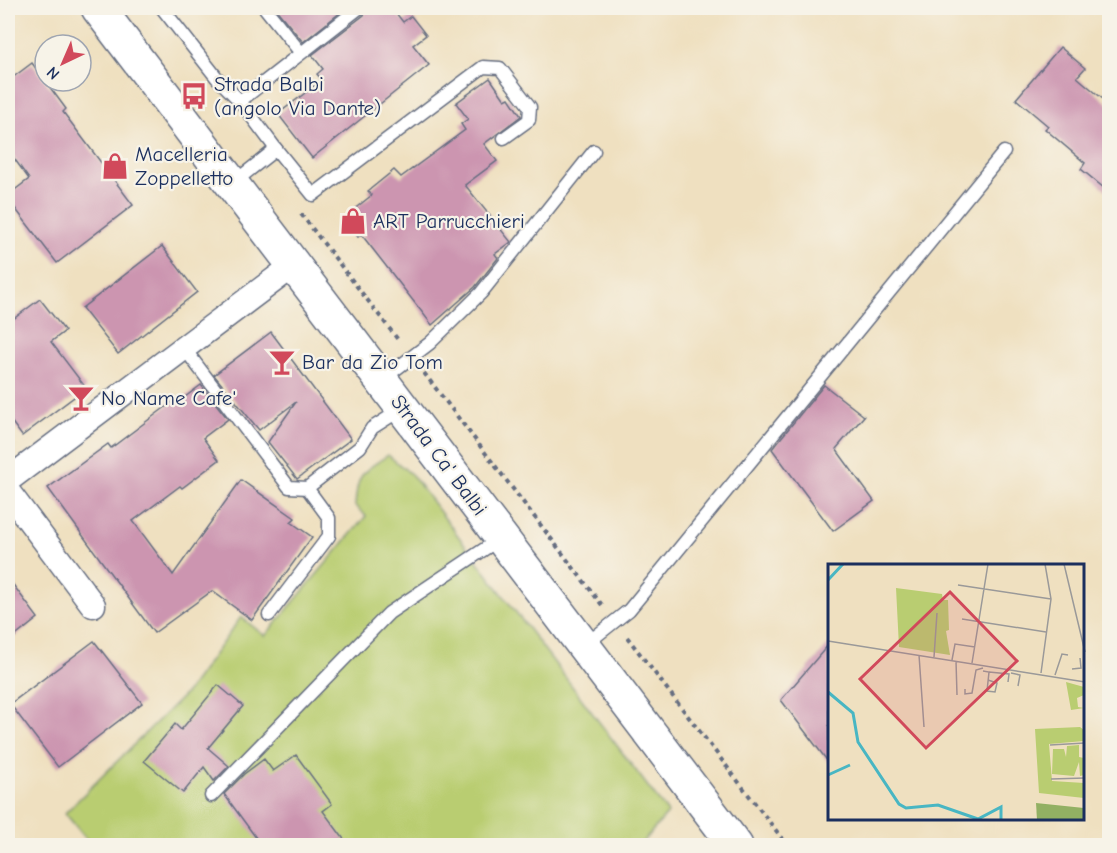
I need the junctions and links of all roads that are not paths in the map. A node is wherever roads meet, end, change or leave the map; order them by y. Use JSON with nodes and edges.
{"nodes":[{"id":1,"x":98,"y":8,"type":"edge"},
{"id":2,"x":162,"y":8,"type":"edge"},
{"id":3,"x":265,"y":8,"type":"edge"},
{"id":4,"x":359,"y":8,"type":"edge"},
{"id":5,"x":301,"y":53,"type":"junction"},
{"id":6,"x":240,"y":101,"type":"junction"},
{"id":7,"x":504,"y":138,"type":"dead end"},
{"id":8,"x":276,"y":149,"type":"junction"},
{"id":9,"x":594,"y":151,"type":"dead end"},
{"id":10,"x":1004,"y":152,"type":"dead end"},
{"id":11,"x":232,"y":183,"type":"junction"},
{"id":12,"x":294,"y":265,"type":"junction"},
{"id":13,"x":184,"y":348,"type":"junction"},
{"id":14,"x":382,"y":380,"type":"junction"},
{"id":15,"x":403,"y":408,"type":"junction"},
{"id":16,"x":8,"y":480,"type":"edge"},
{"id":17,"x":307,"y":488,"type":"junction"},
{"id":18,"x":8,"y":492,"type":"edge"},
{"id":19,"x":502,"y":538,"type":"junction"},
{"id":20,"x":93,"y":605,"type":"dead end"},
{"id":21,"x":269,"y":615,"type":"dead end"},
{"id":22,"x":584,"y":646,"type":"junction"},
{"id":23,"x":211,"y":796,"type":"dead end"},
{"id":24,"x":736,"y":846,"type":"edge"}],
"edges":[{"from":1,"to":11,"type":"main road","name":"Strada Ca' Balbi"},
{"from":2,"to":6,"type":"lane"},
{"from":3,"to":5,"type":"lane"},
{"from":4,"to":5,"type":"lane"},
{"from":5,"to":6,"type":"lane"},
{"from":6,"to":8,"type":"lane"},
{"from":7,"to":8,"type":"lane"},
{"from":8,"to":11,"type":"lane"},
{"from":9,"to":14,"type":"lane"},
{"from":10,"to":22,"type":"lane"},
{"from":11,"to":12,"type":"main road","name":"Strada Ca' Balbi"},
{"from":12,"to":13,"type":"street"},
{"from":12,"to":14,"type":"main road","name":"Strada Ca' Balbi"},
{"from":13,"to":16,"type":"street"},
{"from":13,"to":17,"type":"lane"},
{"from":14,"to":15,"type":"main road","name":"Strada Ca' Balbi"},
{"from":15,"to":17,"type":"lane"},
{"from":15,"to":19,"type":"main road","name":"Strada Ca' Balbi"},
{"from":17,"to":21,"type":"lane"},
{"from":18,"to":20,"type":"street"},
{"from":19,"to":22,"type":"main road","name":"Strada Ca' Balbi"},
{"from":19,"to":23,"type":"lane"},
{"from":22,"to":24,"type":"main road","name":"Strada Ca' Balbi"}]}
